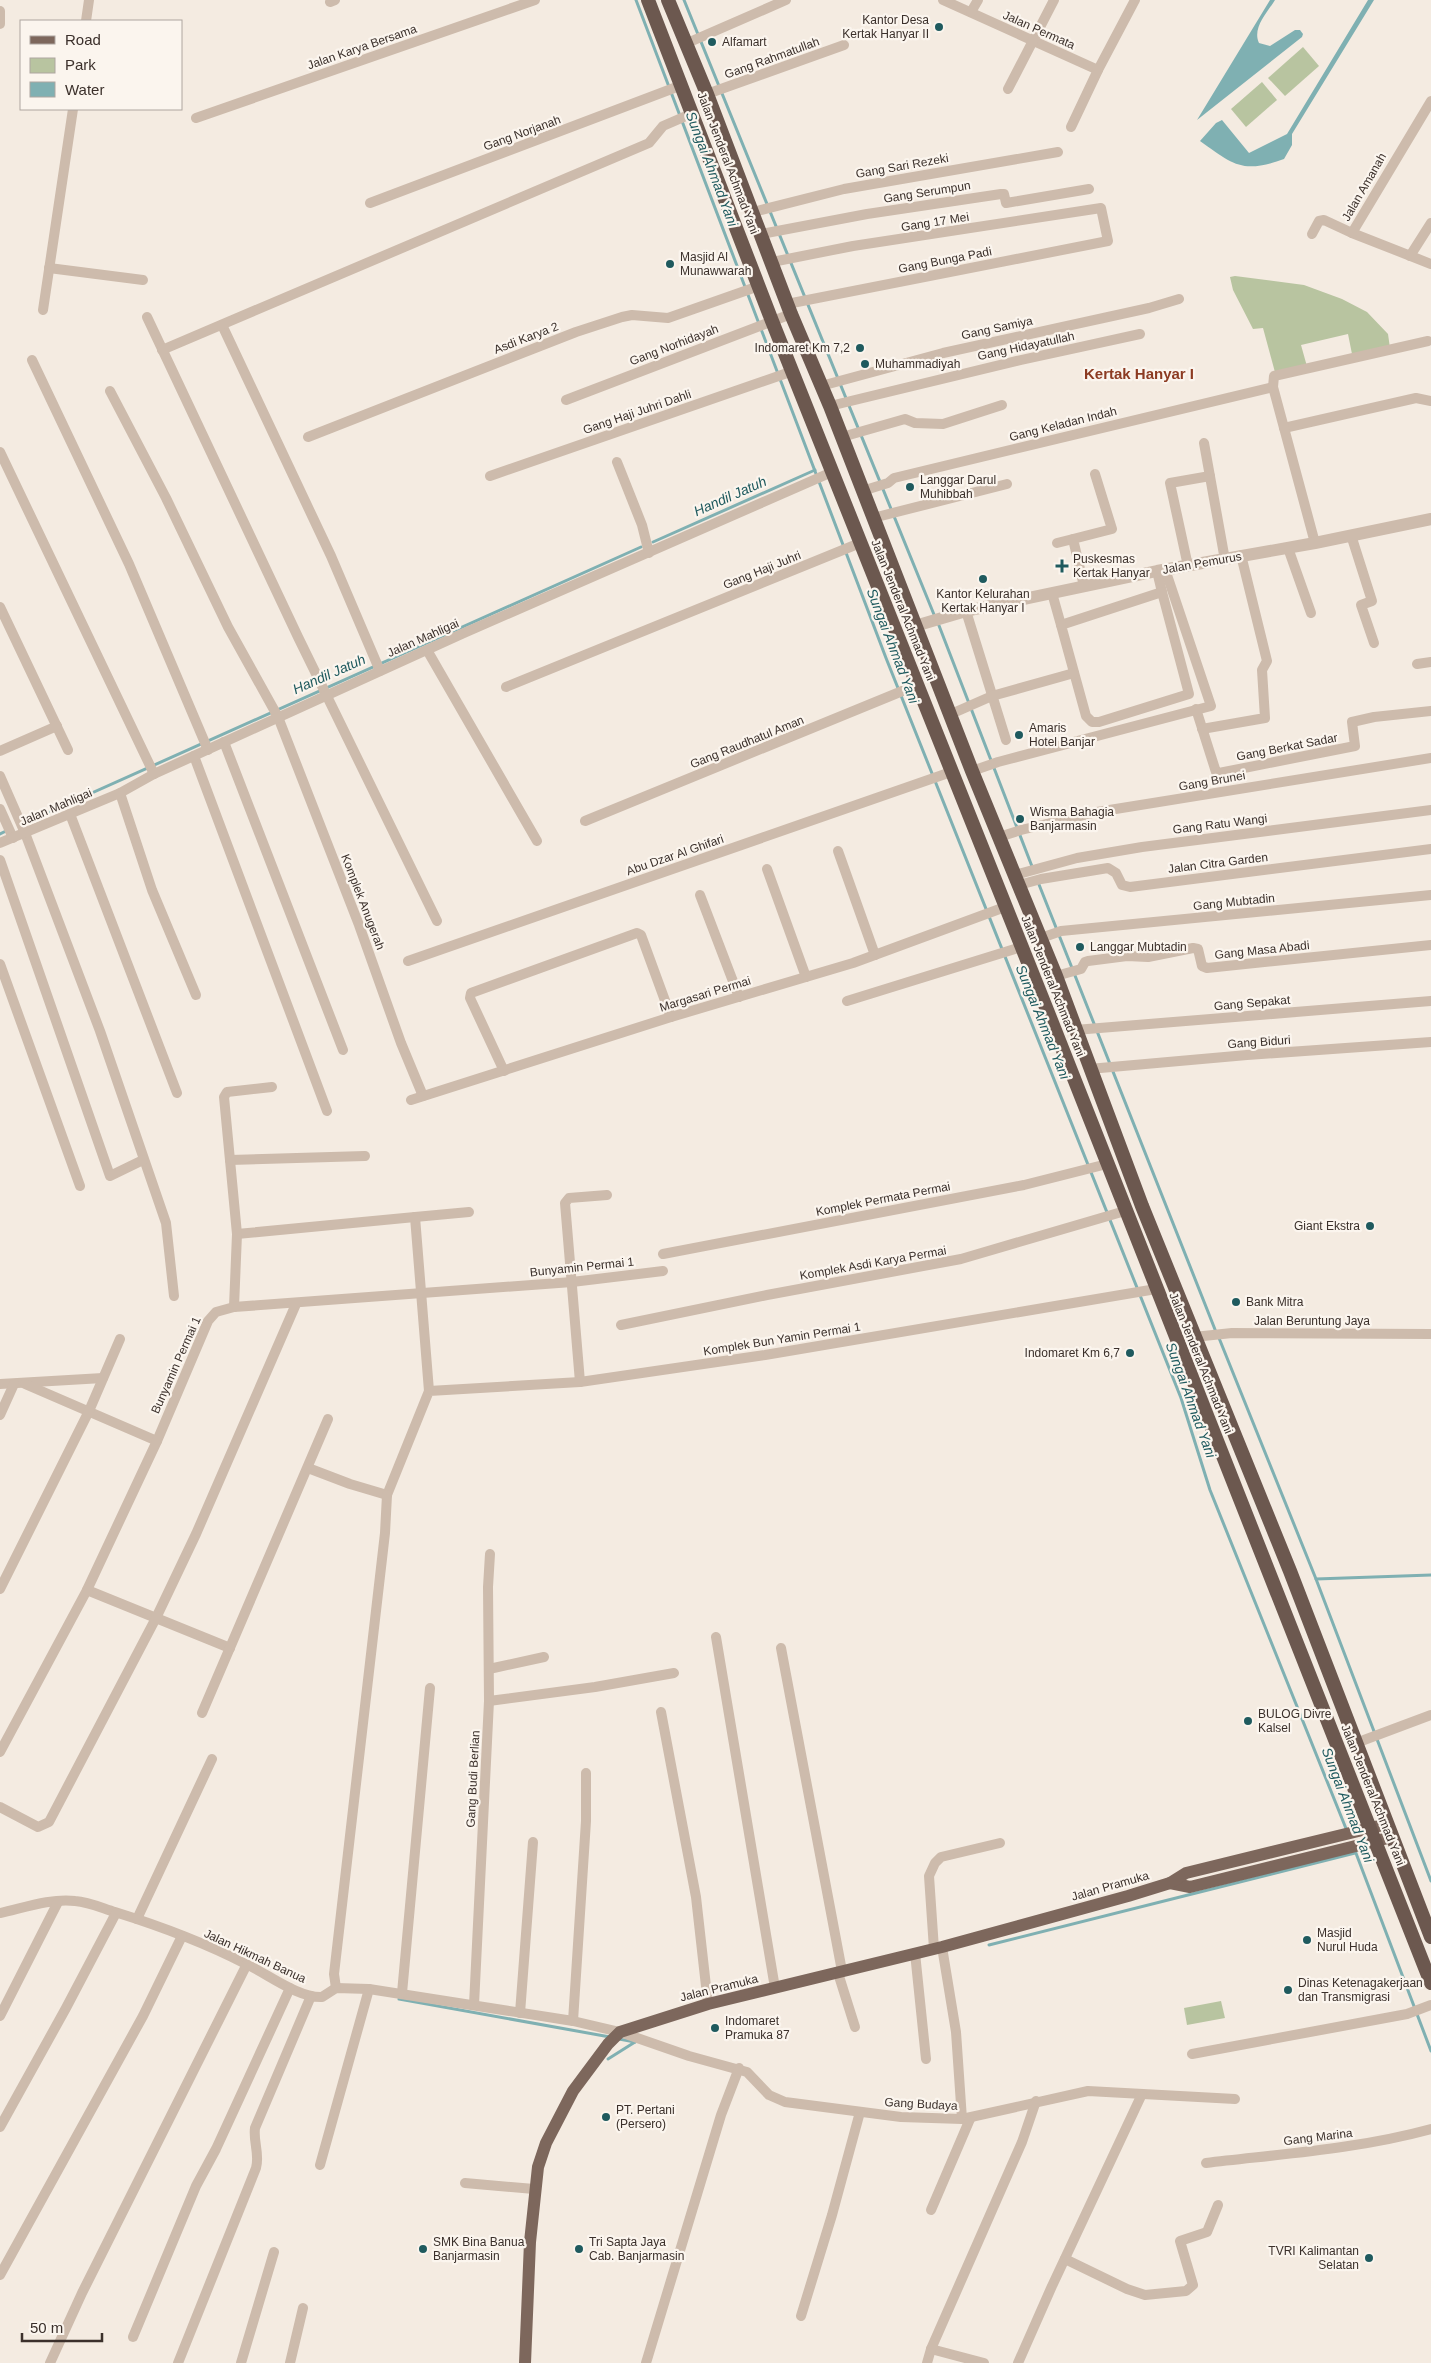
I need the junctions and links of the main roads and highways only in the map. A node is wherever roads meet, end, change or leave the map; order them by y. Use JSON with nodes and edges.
{"nodes":[{"id":1,"x":648,"y":0,"type":"edge"},
{"id":2,"x":668,"y":0,"type":"edge"},
{"id":3,"x":1102,"y":1102,"type":"junction"},
{"id":4,"x":1085,"y":1108,"type":"junction"},
{"id":5,"x":1390,"y":1830,"type":"junction"},
{"id":6,"x":1366,"y":1836,"type":"junction"},
{"id":7,"x":1170,"y":1883,"type":"junction"},
{"id":8,"x":1431,"y":1937,"type":"edge"},
{"id":9,"x":1431,"y":1983,"type":"edge"},
{"id":10,"x":525,"y":2363,"type":"edge"}],
"edges":[{"from":1,"to":4,"type":"highway","name":"Jalan Jenderal Achmad Yani"},
{"from":2,"to":3,"type":"highway","name":"Jalan Jenderal Achmad Yani"},
{"from":3,"to":4,"type":"highway"},
{"from":3,"to":5,"type":"highway","name":"Jalan Jenderal Achmad Yani"},
{"from":4,"to":6,"type":"highway","name":"Jalan Jenderal Achmad Yani"},
{"from":5,"to":6,"type":"main road"},
{"from":5,"to":8,"type":"highway","name":"Jalan Jenderal Achmad Yani"},
{"from":6,"to":7,"type":"main road","name":"Jalan Pramuka"},
{"from":6,"to":7,"type":"main road","name":"Jalan Pramuka"},
{"from":6,"to":9,"type":"highway","name":"Jalan Jenderal Achmad Yani"},
{"from":7,"to":10,"type":"main road","name":"Jalan Pramuka"}]}
